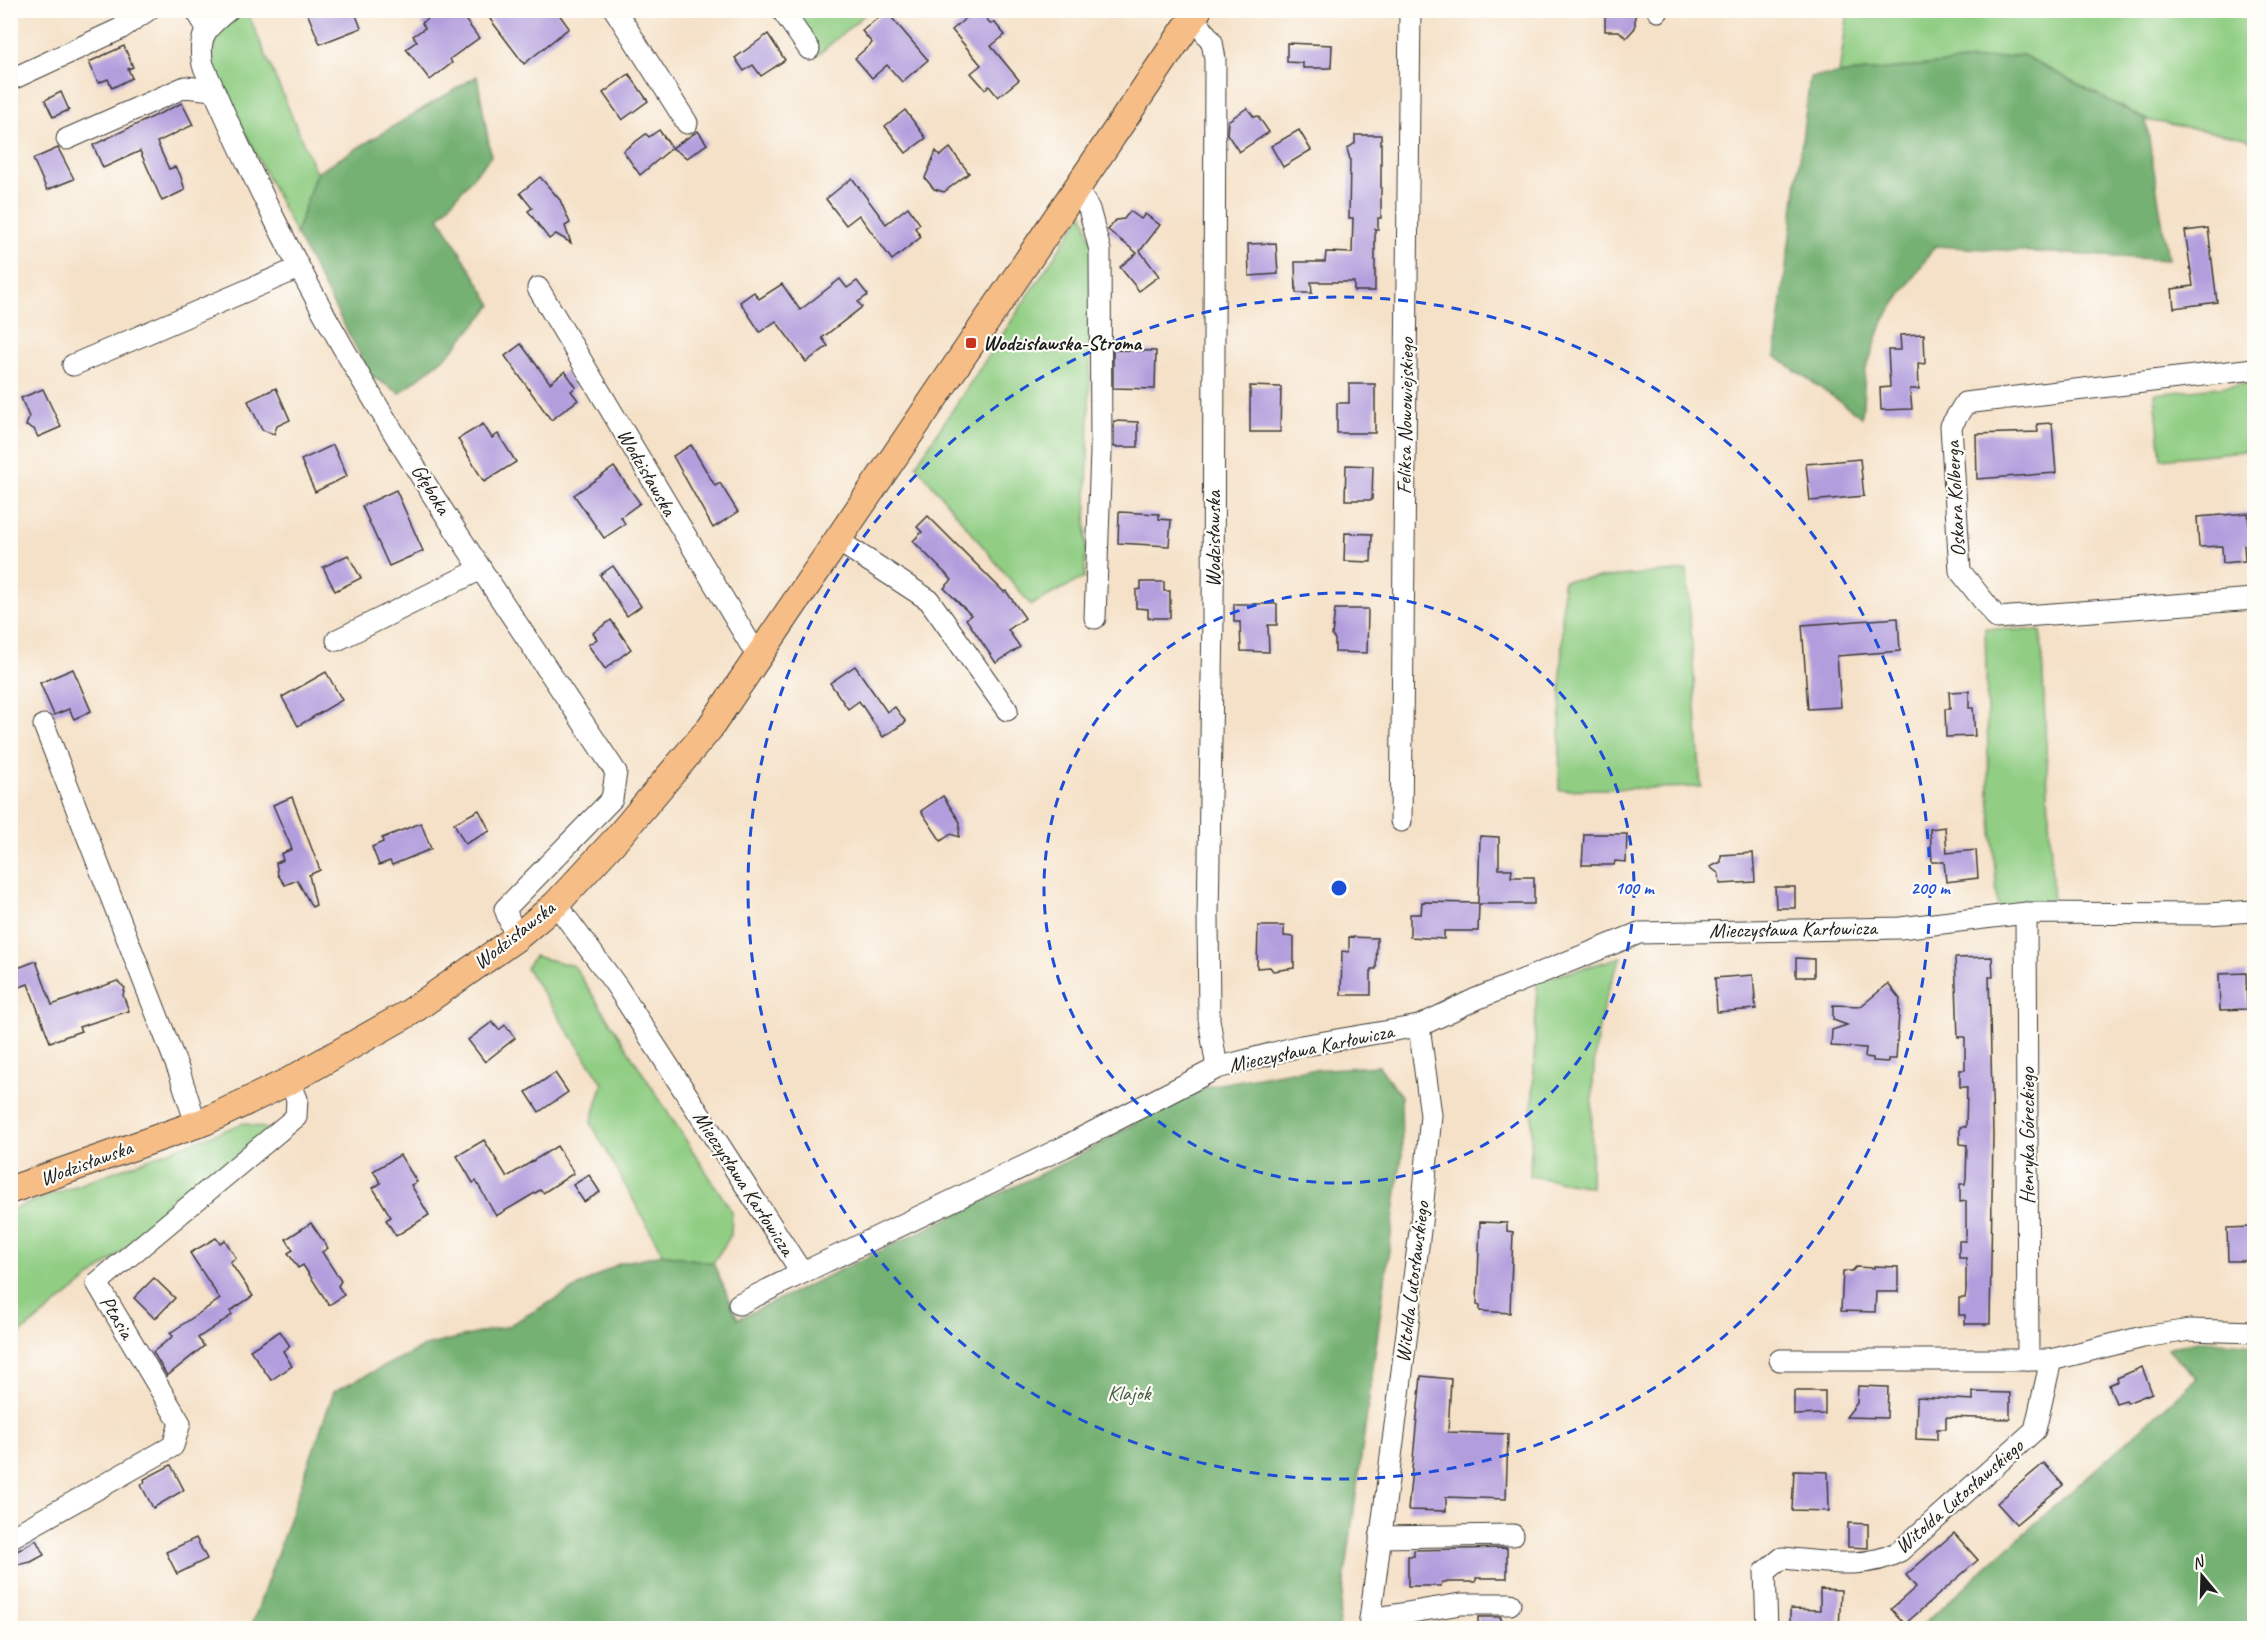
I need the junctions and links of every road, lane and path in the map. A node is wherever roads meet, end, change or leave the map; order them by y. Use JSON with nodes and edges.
{"nodes":[{"id":1,"x":148,"y":10,"type":"edge"},
{"id":2,"x":228,"y":10,"type":"edge"},
{"id":3,"x":615,"y":10,"type":"edge"},
{"id":4,"x":782,"y":10,"type":"edge"},
{"id":5,"x":1410,"y":10,"type":"edge"},
{"id":6,"x":1195,"y":14,"type":"edge"},
{"id":7,"x":201,"y":19,"type":"edge"},
{"id":8,"x":808,"y":49,"type":"dead end"},
{"id":9,"x":10,"y":80,"type":"edge"},
{"id":10,"x":213,"y":90,"type":"junction"},
{"id":11,"x":687,"y":123,"type":"dead end"},
{"id":12,"x":68,"y":139,"type":"dead end"},
{"id":13,"x":1076,"y":187,"type":"junction"},
{"id":14,"x":299,"y":268,"type":"junction"},
{"id":15,"x":538,"y":288,"type":"dead end"},
{"id":16,"x":73,"y":365,"type":"dead end"},
{"id":17,"x":2254,"y":369,"type":"edge"},
{"id":18,"x":837,"y":540,"type":"junction"},
{"id":19,"x":481,"y":569,"type":"junction"},
{"id":20,"x":2254,"y":599,"type":"edge"},
{"id":21,"x":1095,"y":618,"type":"dead end"},
{"id":22,"x":337,"y":640,"type":"dead end"},
{"id":23,"x":758,"y":657,"type":"junction"},
{"id":24,"x":1007,"y":710,"type":"dead end"},
{"id":25,"x":44,"y":725,"type":"dead end"},
{"id":26,"x":1401,"y":821,"type":"dead end"},
{"id":27,"x":556,"y":904,"type":"junction"},
{"id":28,"x":2254,"y":911,"type":"edge"},
{"id":29,"x":2026,"y":913,"type":"junction"},
{"id":30,"x":516,"y":938,"type":"junction"},
{"id":31,"x":1419,"y":1026,"type":"junction"},
{"id":32,"x":1217,"y":1068,"type":"junction"},
{"id":33,"x":289,"y":1081,"type":"junction"},
{"id":34,"x":196,"y":1124,"type":"junction"},
{"id":35,"x":10,"y":1190,"type":"edge"},
{"id":36,"x":802,"y":1273,"type":"junction"},
{"id":37,"x":739,"y":1304,"type":"dead end"},
{"id":38,"x":2254,"y":1332,"type":"edge"},
{"id":39,"x":2051,"y":1359,"type":"junction"},
{"id":40,"x":1780,"y":1360,"type":"dead end"},
{"id":41,"x":2028,"y":1360,"type":"junction"},
{"id":42,"x":1513,"y":1534,"type":"dead end"},
{"id":43,"x":1380,"y":1537,"type":"junction"},
{"id":44,"x":10,"y":1538,"type":"edge"},
{"id":45,"x":1509,"y":1604,"type":"dead end"},
{"id":46,"x":1370,"y":1624,"type":"edge"},
{"id":47,"x":1767,"y":1629,"type":"edge"}],
"edges":[{"from":1,"to":9,"type":"street"},
{"from":2,"to":7,"type":"street","name":"Głęboka"},
{"from":3,"to":11,"type":"street"},
{"from":4,"to":8,"type":"street"},
{"from":5,"to":26,"type":"street","name":"Feliksa Nowowiejskiego"},
{"from":6,"to":13,"type":"main road","name":"Wodzisławska"},
{"from":6,"to":32,"type":"street","name":"Wodzisławska"},
{"from":7,"to":10,"type":"street","name":"Głęboka"},
{"from":10,"to":12,"type":"street"},
{"from":10,"to":14,"type":"street","name":"Głęboka"},
{"from":13,"to":18,"type":"main road","name":"Wodzisławska"},
{"from":13,"to":21,"type":"street"},
{"from":14,"to":16,"type":"street"},
{"from":14,"to":19,"type":"street","name":"Głęboka"},
{"from":15,"to":23,"type":"street","name":"Wodzisławska"},
{"from":17,"to":20,"type":"street","name":"Oskara Kolberga"},
{"from":18,"to":23,"type":"main road","name":"Wodzisławska"},
{"from":18,"to":24,"type":"street"},
{"from":19,"to":22,"type":"street"},
{"from":19,"to":30,"type":"street","name":"Głęboka"},
{"from":23,"to":27,"type":"main road","name":"Wodzisławska"},
{"from":25,"to":34,"type":"street"},
{"from":27,"to":30,"type":"main road","name":"Wodzisławska"},
{"from":27,"to":36,"type":"street","name":"Mieczysława Karłowicza"},
{"from":28,"to":29,"type":"street","name":"Mieczysława Karłowicza"},
{"from":29,"to":31,"type":"street","name":"Mieczysława Karłowicza"},
{"from":29,"to":41,"type":"street","name":"Henryka Góreckiego"},
{"from":30,"to":33,"type":"main road","name":"Wodzisławska"},
{"from":31,"to":32,"type":"street","name":"Mieczysława Karłowicza"},
{"from":31,"to":43,"type":"street","name":"Witolda Lutosławskiego"},
{"from":32,"to":36,"type":"street","name":"Mieczysława Karłowicza"},
{"from":33,"to":34,"type":"main road","name":"Wodzisławska"},
{"from":33,"to":44,"type":"street","name":"Ptasia"},
{"from":34,"to":35,"type":"main road","name":"Wodzisławska"},
{"from":36,"to":37,"type":"street"},
{"from":38,"to":39,"type":"street"},
{"from":39,"to":41,"type":"street"},
{"from":39,"to":47,"type":"street","name":"Witolda Lutosławskiego"},
{"from":40,"to":41,"type":"street"},
{"from":42,"to":43,"type":"street"},
{"from":43,"to":46,"type":"street","name":"Witolda Lutosławskiego"},
{"from":45,"to":46,"type":"street","name":"Witolda Lutosławskiego"}]}
